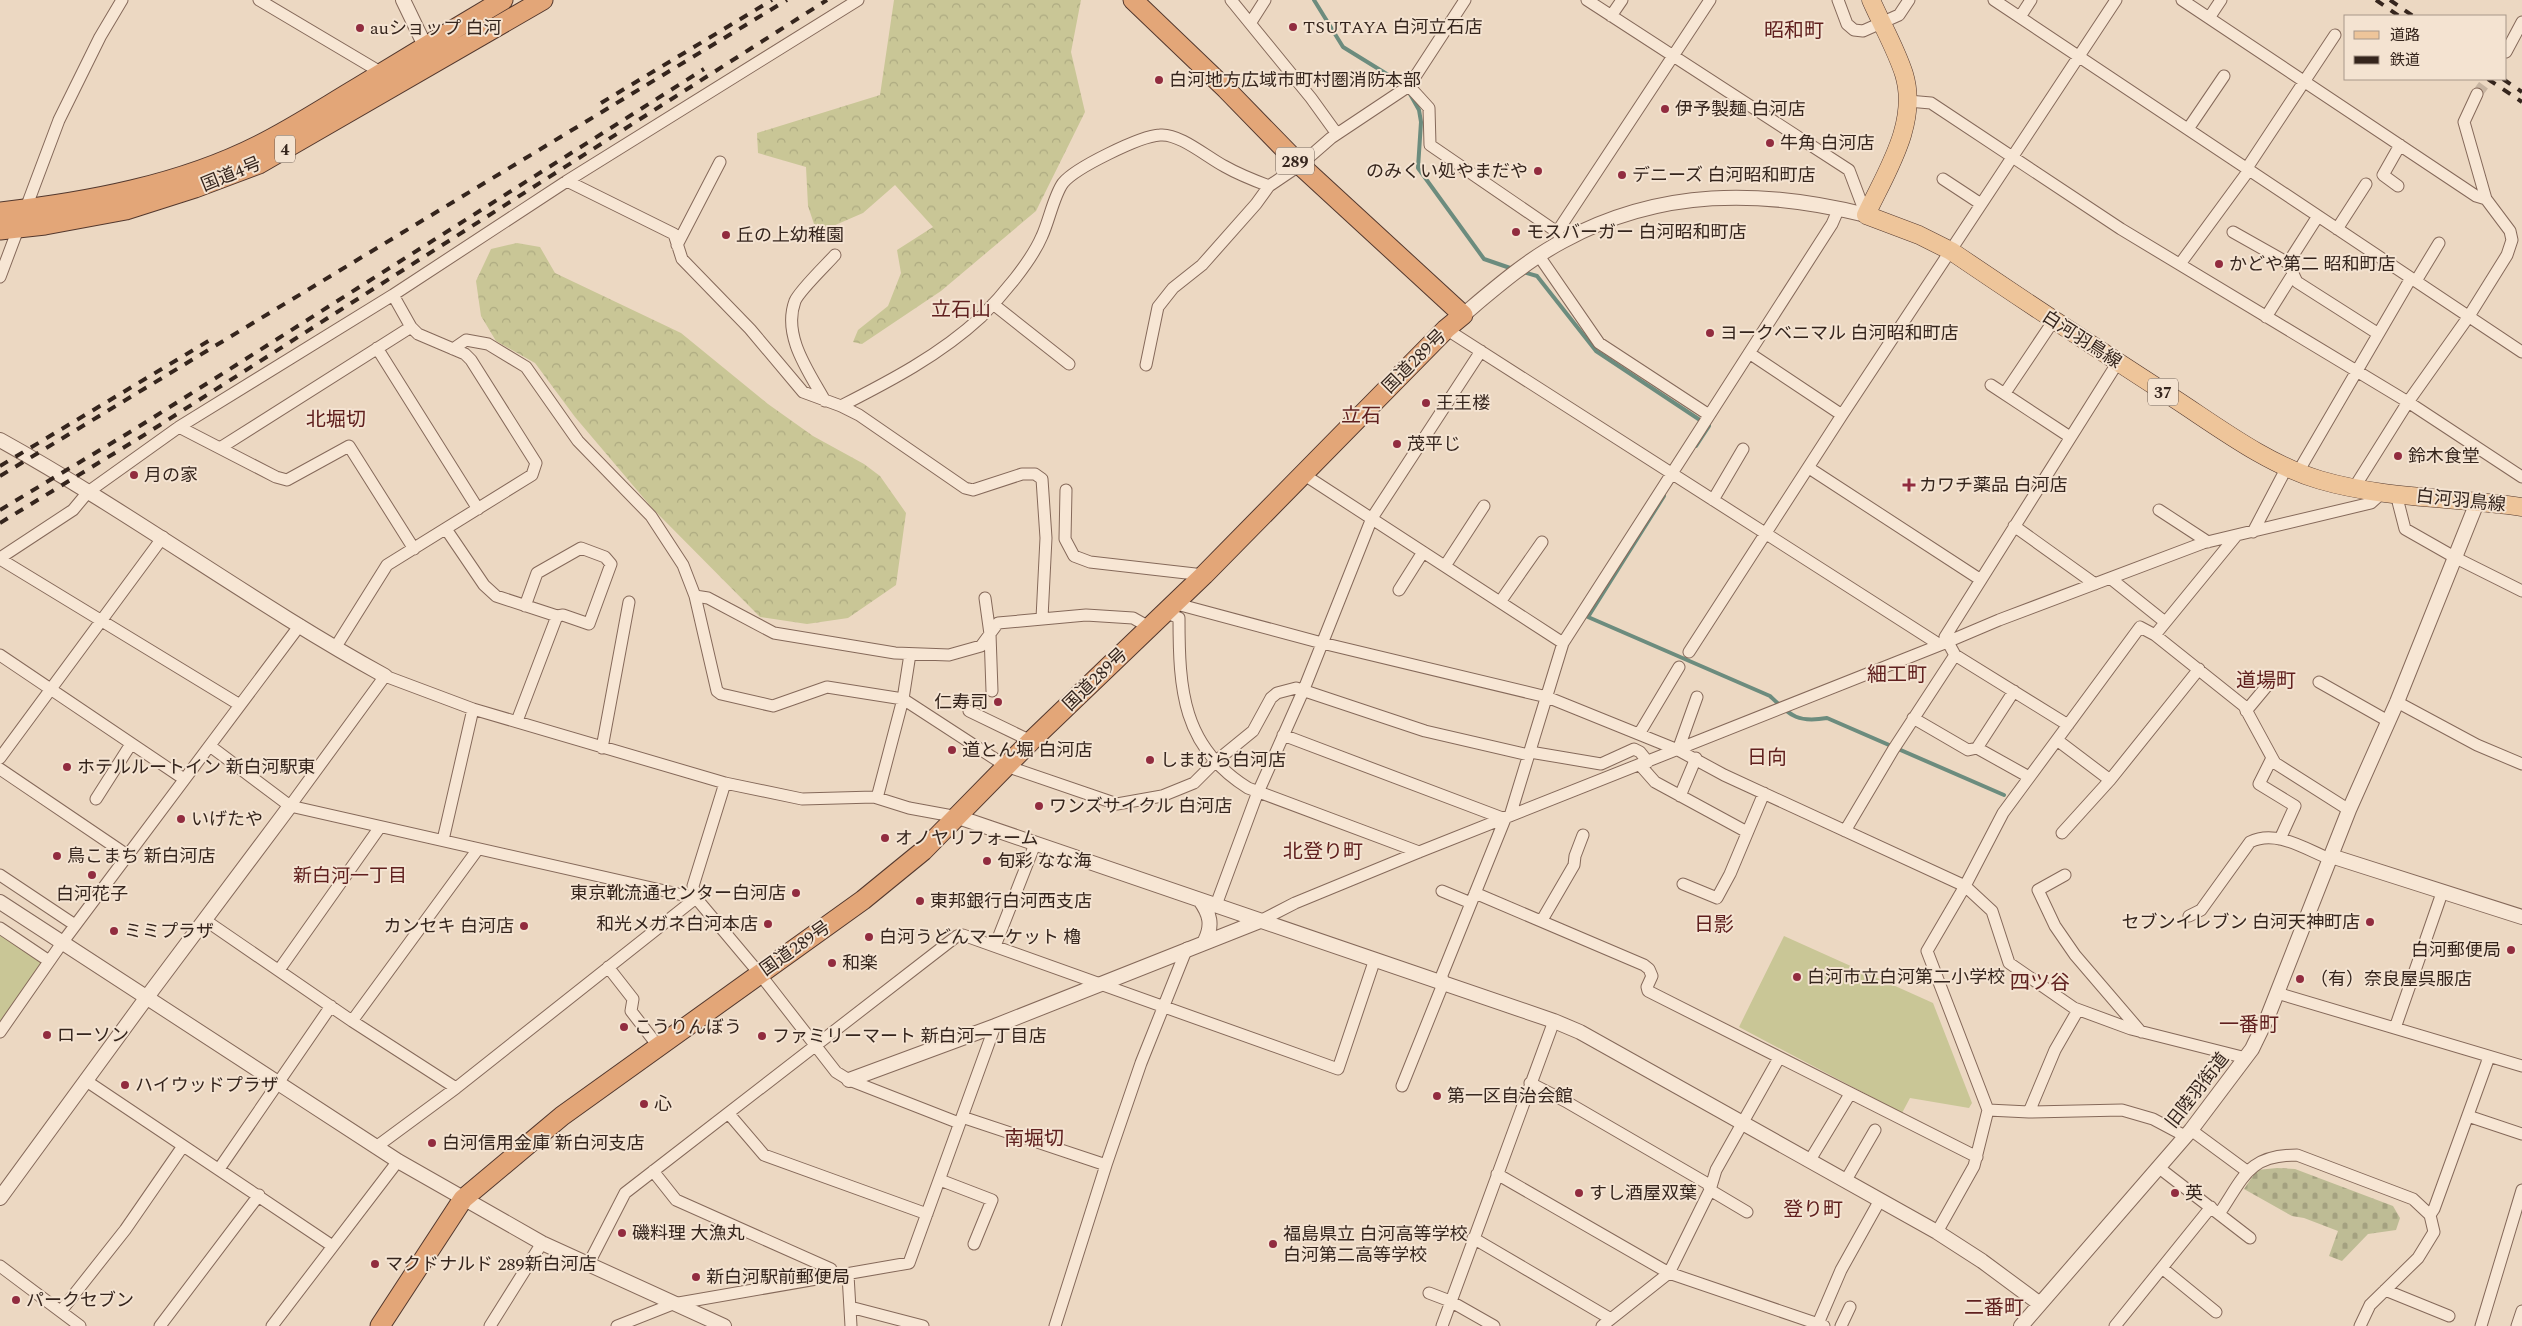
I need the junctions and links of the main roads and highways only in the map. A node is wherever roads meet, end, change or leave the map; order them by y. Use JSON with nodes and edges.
{"nodes":[{"id":1,"x":503,"y":0,"type":"edge"},
{"id":2,"x":543,"y":0,"type":"edge"},
{"id":3,"x":1133,"y":0,"type":"edge"},
{"id":4,"x":1871,"y":0,"type":"edge"},
{"id":5,"x":0,"y":212,"type":"edge"},
{"id":6,"x":0,"y":230,"type":"edge"},
{"id":7,"x":2522,"y":507,"type":"edge"},
{"id":8,"x":380,"y":1326,"type":"edge"}],
"edges":[{"from":1,"to":5,"type":"highway","name":"国道4号","number":"4"},
{"from":2,"to":6,"type":"highway","name":"国道4号","number":"4"},
{"from":3,"to":8,"type":"highway","name":"国道289号","number":"289"},
{"from":4,"to":7,"type":"main road","name":"白河羽鳥線","number":"37"}]}
